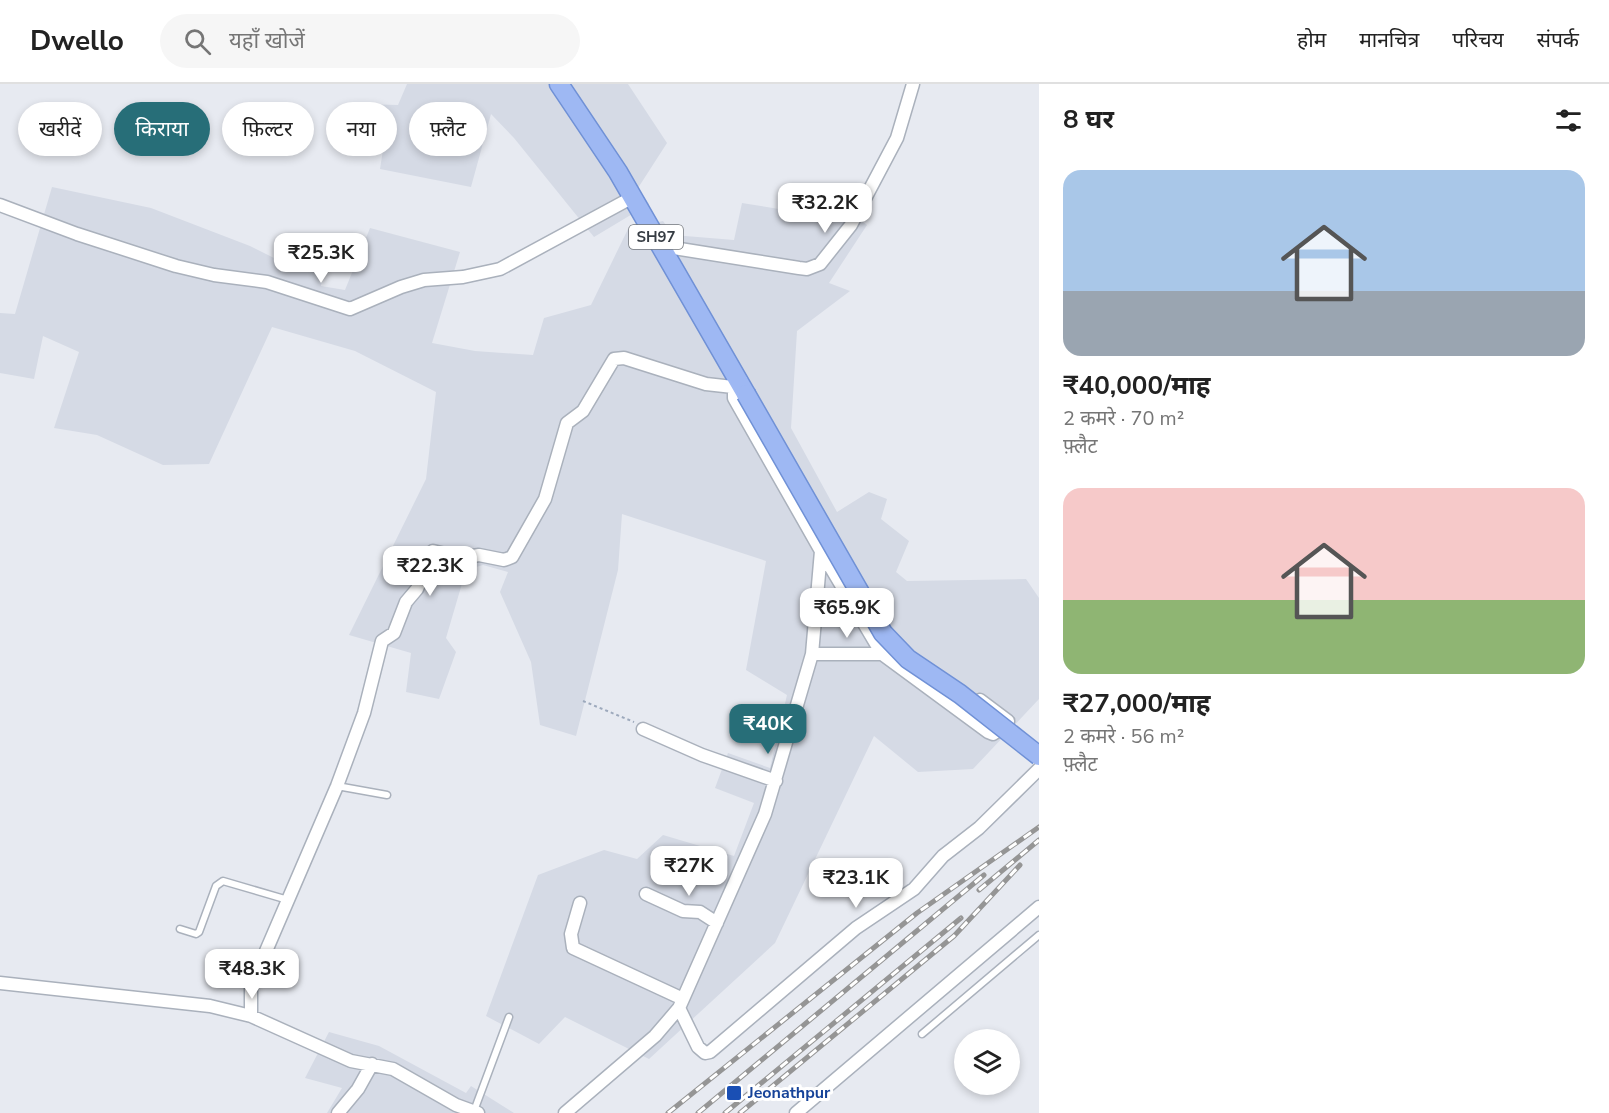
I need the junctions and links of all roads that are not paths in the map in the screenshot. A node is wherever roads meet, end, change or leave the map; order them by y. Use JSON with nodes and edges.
{"nodes":[{"id":1,"x":559,"y":84,"type":"edge"},
{"id":2,"x":913,"y":84,"type":"edge"},
{"id":3,"x":633,"y":197,"type":"junction"},
{"id":4,"x":0,"y":205,"type":"edge"},
{"id":5,"x":661,"y":246,"type":"junction"},
{"id":6,"x":739,"y":387,"type":"junction"},
{"id":7,"x":821,"y":551,"type":"junction"},
{"id":8,"x":812,"y":654,"type":"junction"},
{"id":9,"x":882,"y":654,"type":"junction"},
{"id":10,"x":643,"y":729,"type":"road end"},
{"id":11,"x":1039,"y":756,"type":"edge"},
{"id":12,"x":1039,"y":769,"type":"edge"},
{"id":13,"x":776,"y":781,"type":"junction"},
{"id":14,"x":337,"y":786,"type":"junction"},
{"id":15,"x":387,"y":795,"type":"dead end"},
{"id":16,"x":646,"y":894,"type":"dead end"},
{"id":17,"x":288,"y":900,"type":"junction"},
{"id":18,"x":580,"y":903,"type":"dead end"},
{"id":19,"x":1039,"y":907,"type":"edge"},
{"id":20,"x":717,"y":923,"type":"junction"},
{"id":21,"x":180,"y":929,"type":"dead end"},
{"id":22,"x":1039,"y":935,"type":"edge"},
{"id":23,"x":0,"y":983,"type":"edge"},
{"id":24,"x":681,"y":1003,"type":"junction"},
{"id":25,"x":251,"y":1016,"type":"junction"},
{"id":26,"x":509,"y":1017,"type":"dead end"},
{"id":27,"x":922,"y":1034,"type":"dead end"},
{"id":28,"x":372,"y":1064,"type":"junction"},
{"id":29,"x":476,"y":1112,"type":"edge"},
{"id":30,"x":338,"y":1113,"type":"edge"},
{"id":31,"x":565,"y":1113,"type":"edge"},
{"id":32,"x":796,"y":1113,"type":"edge"}],
"edges":[{"from":1,"to":3,"type":"main road","number":"SH97"},
{"from":2,"to":5,"type":"street"},
{"from":3,"to":4,"type":"street"},
{"from":3,"to":5,"type":"main road","number":"SH97"},
{"from":5,"to":6,"type":"main road","number":"SH97"},
{"from":6,"to":7,"type":"street"},
{"from":6,"to":9,"type":"street"},
{"from":6,"to":11,"type":"main road","number":"SH97","bridge":true},
{"from":6,"to":14,"type":"street"},
{"from":7,"to":8,"type":"street"},
{"from":7,"to":9,"type":"street"},
{"from":8,"to":9,"type":"street"},
{"from":8,"to":13,"type":"street"},
{"from":10,"to":13,"type":"street"},
{"from":12,"to":24,"type":"street"},
{"from":13,"to":20,"type":"street"},
{"from":14,"to":15,"type":"lane"},
{"from":14,"to":17,"type":"street"},
{"from":16,"to":20,"type":"street"},
{"from":17,"to":21,"type":"lane"},
{"from":17,"to":25,"type":"street"},
{"from":18,"to":24,"type":"street"},
{"from":19,"to":32,"type":"street"},
{"from":20,"to":24,"type":"street"},
{"from":22,"to":27,"type":"lane"},
{"from":23,"to":25,"type":"street"},
{"from":24,"to":31,"type":"street"},
{"from":25,"to":28,"type":"street"},
{"from":26,"to":29,"type":"lane"},
{"from":28,"to":29,"type":"street"},
{"from":28,"to":30,"type":"street"}]}
